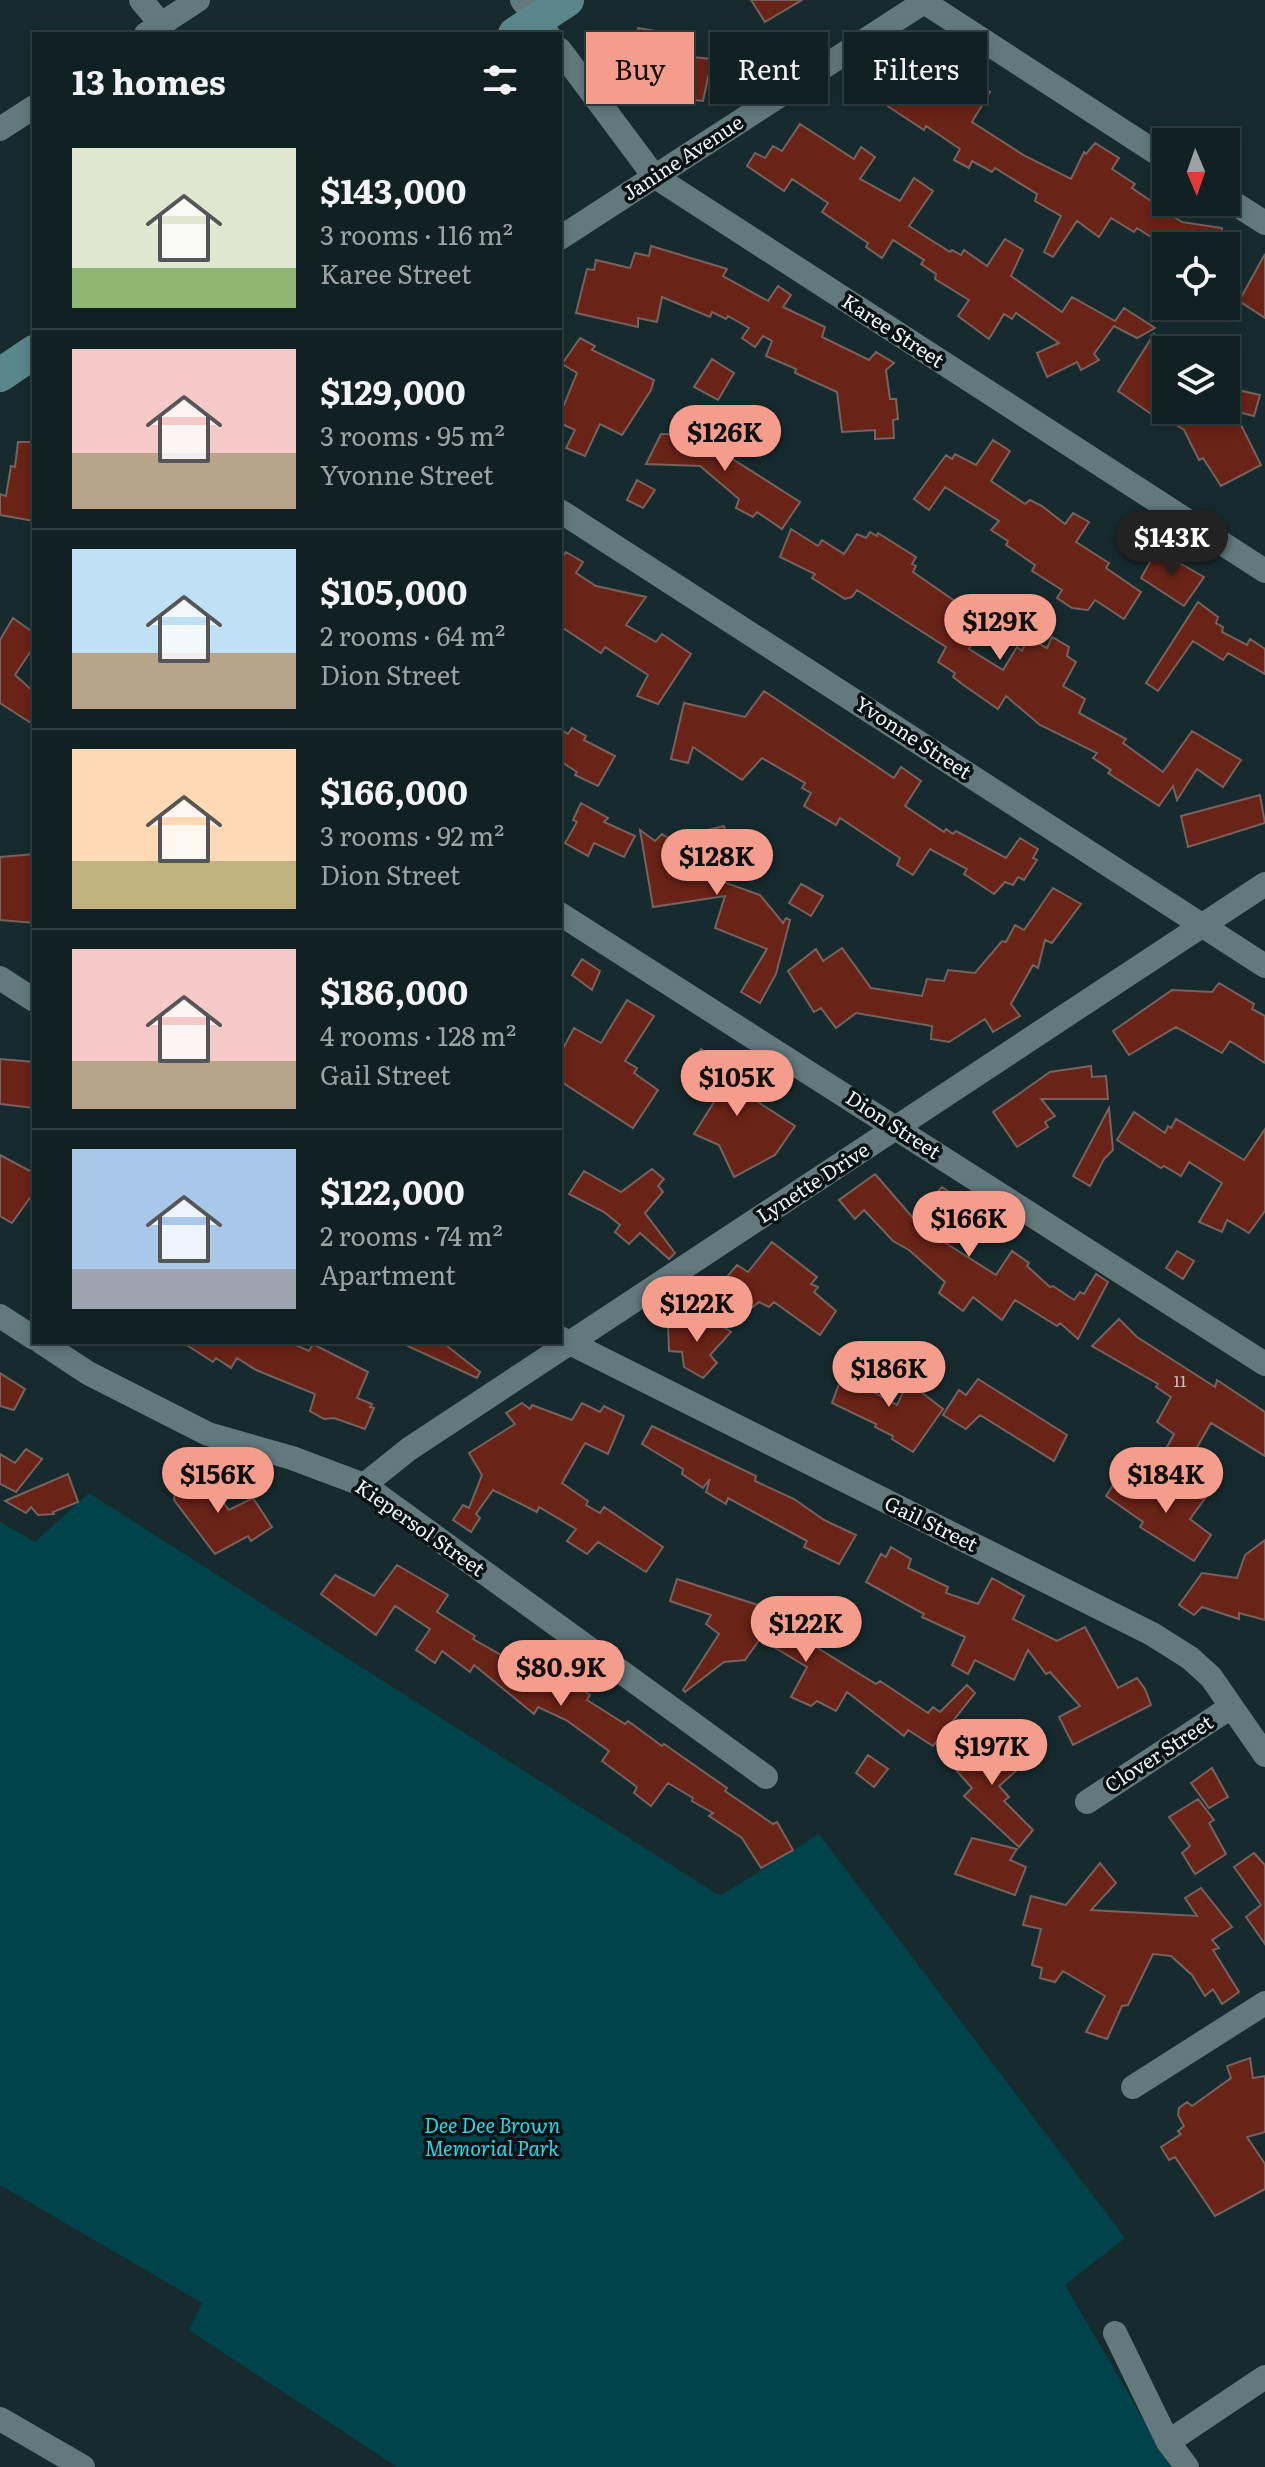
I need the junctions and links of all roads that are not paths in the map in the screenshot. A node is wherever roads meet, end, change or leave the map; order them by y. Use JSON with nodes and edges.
{"nodes":[{"id":1,"x":141,"y":0,"type":"edge"},
{"id":2,"x":198,"y":0,"type":"edge"},
{"id":3,"x":567,"y":0,"type":"edge"},
{"id":4,"x":926,"y":1,"type":"edge"},
{"id":5,"x":531,"y":22,"type":"edge"},
{"id":6,"x":154,"y":29,"type":"edge"},
{"id":7,"x":562,"y":53,"type":"edge"},
{"id":8,"x":32,"y":108,"type":"edge"},
{"id":9,"x":0,"y":129,"type":"edge"},
{"id":10,"x":1152,"y":150,"type":"edge"},
{"id":11,"x":654,"y":176,"type":"junction"},
{"id":12,"x":1240,"y":207,"type":"edge"},
{"id":13,"x":1265,"y":223,"type":"edge"},
{"id":14,"x":562,"y":237,"type":"edge"},
{"id":15,"x":32,"y":353,"type":"edge"},
{"id":16,"x":0,"y":375,"type":"edge"},
{"id":17,"x":562,"y":512,"type":"edge"},
{"id":18,"x":1265,"y":571,"type":"edge"},
{"id":19,"x":1265,"y":884,"type":"edge"},
{"id":20,"x":562,"y":915,"type":"edge"},
{"id":21,"x":1203,"y":926,"type":"junction"},
{"id":22,"x":1265,"y":966,"type":"edge"},
{"id":23,"x":0,"y":978,"type":"edge"},
{"id":24,"x":32,"y":999,"type":"edge"},
{"id":25,"x":897,"y":1127,"type":"junction"},
{"id":26,"x":0,"y":1316,"type":"edge"},
{"id":27,"x":32,"y":1337,"type":"edge"},
{"id":28,"x":564,"y":1341,"type":"edge"},
{"id":29,"x":44,"y":1344,"type":"edge"},
{"id":30,"x":560,"y":1344,"type":"edge"},
{"id":31,"x":1265,"y":1364,"type":"edge"},
{"id":32,"x":364,"y":1485,"type":"junction"},
{"id":33,"x":1231,"y":1707,"type":"junction"},
{"id":34,"x":1265,"y":1755,"type":"edge"},
{"id":35,"x":766,"y":1777,"type":"dead end"},
{"id":36,"x":1087,"y":1802,"type":"dead end"},
{"id":37,"x":1265,"y":2003,"type":"edge"},
{"id":38,"x":1133,"y":2087,"type":"dead end"},
{"id":39,"x":1115,"y":2333,"type":"dead end"},
{"id":40,"x":1265,"y":2377,"type":"edge"},
{"id":41,"x":0,"y":2419,"type":"edge"},
{"id":42,"x":1168,"y":2442,"type":"junction"},
{"id":43,"x":83,"y":2467,"type":"edge"},
{"id":44,"x":1187,"y":2467,"type":"edge"}],
"edges":[{"from":1,"to":6,"type":"street"},
{"from":2,"to":6,"type":"street"},
{"from":3,"to":5,"type":"street"},
{"from":4,"to":10,"type":"street"},
{"from":4,"to":11,"type":"street","name":"Janine Avenue"},
{"from":7,"to":11,"type":"street","name":"Karee Street"},
{"from":8,"to":9,"type":"street"},
{"from":11,"to":14,"type":"street","name":"Janine Avenue"},
{"from":11,"to":18,"type":"street","name":"Karee Street"},
{"from":12,"to":13,"type":"street"},
{"from":15,"to":16,"type":"street"},
{"from":17,"to":21,"type":"street","name":"Yvonne Street"},
{"from":19,"to":21,"type":"street","name":"Lynette Drive"},
{"from":20,"to":25,"type":"street","name":"Dion Street"},
{"from":21,"to":22,"type":"street","name":"Yvonne Street"},
{"from":21,"to":25,"type":"street","name":"Lynette Drive"},
{"from":23,"to":24,"type":"street"},
{"from":25,"to":28,"type":"street","name":"Lynette Drive"},
{"from":25,"to":31,"type":"street","name":"Dion Street"},
{"from":26,"to":27,"type":"street"},
{"from":28,"to":33,"type":"street","name":"Gail Street"},
{"from":29,"to":32,"type":"street","name":"Kiepersol Street"},
{"from":30,"to":32,"type":"street","name":"Lynette Drive"},
{"from":32,"to":35,"type":"street","name":"Kiepersol Street"},
{"from":33,"to":34,"type":"street","name":"Gail Street"},
{"from":33,"to":36,"type":"street","name":"Clover Street"},
{"from":37,"to":38,"type":"street"},
{"from":39,"to":42,"type":"street"},
{"from":40,"to":42,"type":"street"},
{"from":41,"to":43,"type":"street"},
{"from":42,"to":44,"type":"street"}]}
